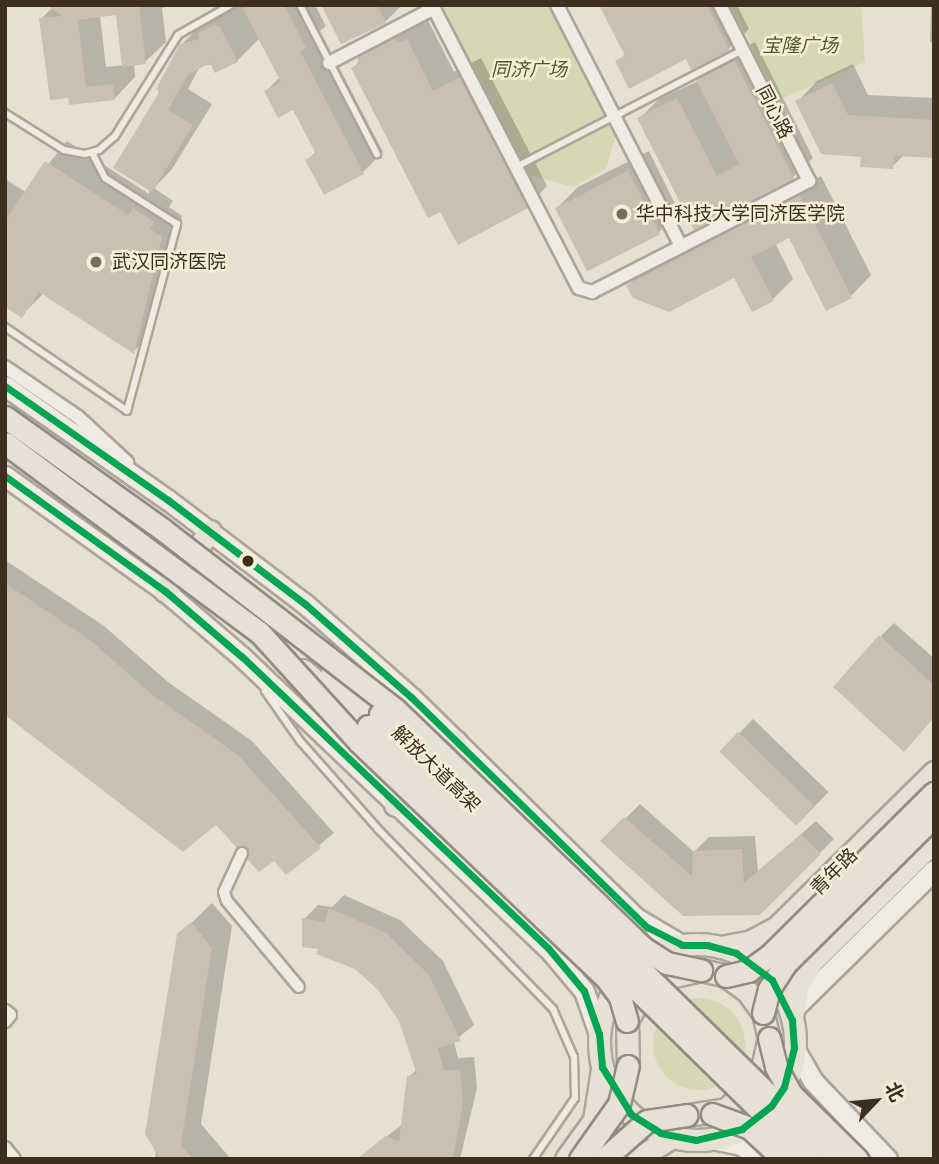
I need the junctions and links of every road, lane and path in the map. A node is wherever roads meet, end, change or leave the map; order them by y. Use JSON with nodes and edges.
{"nodes":[{"id":1,"x":300,"y":5,"type":"edge"},
{"id":2,"x":557,"y":5,"type":"edge"},
{"id":3,"x":720,"y":5,"type":"edge"},
{"id":4,"x":226,"y":6,"type":"edge"},
{"id":5,"x":433,"y":7,"type":"edge"},
{"id":6,"x":743,"y":50,"type":"junction"},
{"id":7,"x":330,"y":62,"type":"junction"},
{"id":8,"x":5,"y":113,"type":"edge"},
{"id":9,"x":614,"y":116,"type":"junction"},
{"id":10,"x":92,"y":153,"type":"junction"},
{"id":11,"x":377,"y":154,"type":"dead end"},
{"id":12,"x":516,"y":167,"type":"junction"},
{"id":13,"x":681,"y":247,"type":"junction"},
{"id":14,"x":5,"y":327,"type":"edge"},
{"id":15,"x":5,"y":367,"type":"edge"},
{"id":16,"x":5,"y":386,"type":"edge"},
{"id":17,"x":5,"y":417,"type":"edge"},
{"id":18,"x":5,"y":443,"type":"edge"},
{"id":19,"x":5,"y":476,"type":"edge"},
{"id":20,"x":168,"y":499,"type":"junction"},
{"id":21,"x":210,"y":531,"type":"junction"},
{"id":22,"x":165,"y":591,"type":"junction"},
{"id":23,"x":284,"y":628,"type":"junction"},
{"id":24,"x":259,"y":632,"type":"junction"},
{"id":25,"x":242,"y":657,"type":"junction"},
{"id":26,"x":456,"y":741,"type":"junction"},
{"id":27,"x":934,"y":772,"type":"edge"},
{"id":28,"x":934,"y":793,"type":"edge"},
{"id":29,"x":395,"y":805,"type":"junction"},
{"id":30,"x":934,"y":816,"type":"edge"},
{"id":31,"x":934,"y":841,"type":"edge"},
{"id":32,"x":242,"y":853,"type":"dead end"},
{"id":33,"x":934,"y":870,"type":"edge"},
{"id":34,"x":682,"y":945,"type":"junction"},
{"id":35,"x":720,"y":947,"type":"junction"},
{"id":36,"x":701,"y":970,"type":"junction"},
{"id":37,"x":726,"y":976,"type":"junction"},
{"id":38,"x":299,"y":987,"type":"dead end"},
{"id":39,"x":5,"y":1011,"type":"edge"},
{"id":40,"x":762,"y":1013,"type":"junction"},
{"id":41,"x":792,"y":1014,"type":"junction"},
{"id":42,"x":5,"y":1021,"type":"edge"},
{"id":43,"x":627,"y":1021,"type":"junction"},
{"id":44,"x":599,"y":1034,"type":"junction"},
{"id":45,"x":768,"y":1038,"type":"junction"},
{"id":46,"x":794,"y":1048,"type":"junction"},
{"id":47,"x":602,"y":1067,"type":"junction"},
{"id":48,"x":712,"y":1114,"type":"junction"},
{"id":49,"x":672,"y":1137,"type":"junction"},
{"id":50,"x":710,"y":1139,"type":"junction"},
{"id":51,"x":5,"y":1148,"type":"edge"},
{"id":52,"x":14,"y":1159,"type":"edge"},
{"id":53,"x":533,"y":1159,"type":"edge"},
{"id":54,"x":566,"y":1159,"type":"edge"},
{"id":55,"x":580,"y":1159,"type":"edge"},
{"id":56,"x":604,"y":1159,"type":"edge"},
{"id":57,"x":636,"y":1159,"type":"edge"},
{"id":58,"x":762,"y":1159,"type":"edge"},
{"id":59,"x":783,"y":1159,"type":"edge"},
{"id":60,"x":810,"y":1159,"type":"edge"},
{"id":61,"x":834,"y":1159,"type":"edge"},
{"id":62,"x":857,"y":1159,"type":"edge"},
{"id":63,"x":887,"y":1159,"type":"edge"}],
"edges":[{"from":1,"to":7,"type":"lane"},
{"from":2,"to":9,"type":"street"},
{"from":3,"to":6,"type":"street","name":"同心路"},
{"from":4,"to":10,"type":"lane"},
{"from":5,"to":7,"type":"street"},
{"from":5,"to":12,"type":"street"},
{"from":6,"to":9,"type":"lane"},
{"from":6,"to":13,"type":"street","name":"同心路"},
{"from":7,"to":11,"type":"lane"},
{"from":8,"to":10,"type":"lane"},
{"from":9,"to":12,"type":"lane"},
{"from":9,"to":13,"type":"street"},
{"from":10,"to":14,"type":"lane"},
{"from":12,"to":13,"type":"street"},
{"from":15,"to":20,"type":"street"},
{"from":16,"to":20,"type":"main road"},
{"from":17,"to":23,"type":"main road","name":"解放大道高架","bridge":true},
{"from":18,"to":24,"type":"main road","name":"解放大道高架","bridge":true},
{"from":19,"to":22,"type":"main road"},
{"from":20,"to":21,"type":"main road"},
{"from":21,"to":22,"type":"main road"},
{"from":21,"to":26,"type":"main road"},
{"from":22,"to":25,"type":"main road"},
{"from":23,"to":36,"type":"main road","bridge":true},
{"from":23,"to":61,"type":"main road","name":"解放大道高架","bridge":true},
{"from":24,"to":43,"type":"main road","bridge":true},
{"from":24,"to":60,"type":"main road","name":"解放大道高架","bridge":true},
{"from":25,"to":29,"type":"main road"},
{"from":25,"to":53,"type":"lane"},
{"from":26,"to":29,"type":"main road"},
{"from":26,"to":34,"type":"main road"},
{"from":27,"to":35,"type":"main road","name":"青年路"},
{"from":28,"to":37,"type":"main road","bridge":true},
{"from":29,"to":44,"type":"main road"},
{"from":30,"to":40,"type":"main road","bridge":true},
{"from":31,"to":41,"type":"main road"},
{"from":32,"to":38,"type":"street"},
{"from":33,"to":41,"type":"main road"},
{"from":34,"to":35,"type":"main road"},
{"from":34,"to":44,"type":"main road"},
{"from":35,"to":41,"type":"main road"},
{"from":36,"to":37,"type":"main road"},
{"from":36,"to":43,"type":"main road","bridge":true},
{"from":37,"to":40,"type":"main road"},
{"from":39,"to":42,"type":"street"},
{"from":40,"to":45,"type":"main road"},
{"from":41,"to":46,"type":"main road"},
{"from":43,"to":55,"type":"main road","bridge":true},
{"from":44,"to":47,"type":"main road"},
{"from":45,"to":48,"type":"main road","bridge":true},
{"from":45,"to":62,"type":"main road","bridge":true},
{"from":46,"to":50,"type":"main road"},
{"from":46,"to":63,"type":"main road"},
{"from":47,"to":49,"type":"main road"},
{"from":47,"to":54,"type":"main road"},
{"from":48,"to":56,"type":"main road","bridge":true},
{"from":48,"to":59,"type":"main road","bridge":true},
{"from":49,"to":50,"type":"main road"},
{"from":49,"to":57,"type":"main road"},
{"from":50,"to":58,"type":"main road"},
{"from":51,"to":52,"type":"street"}]}
